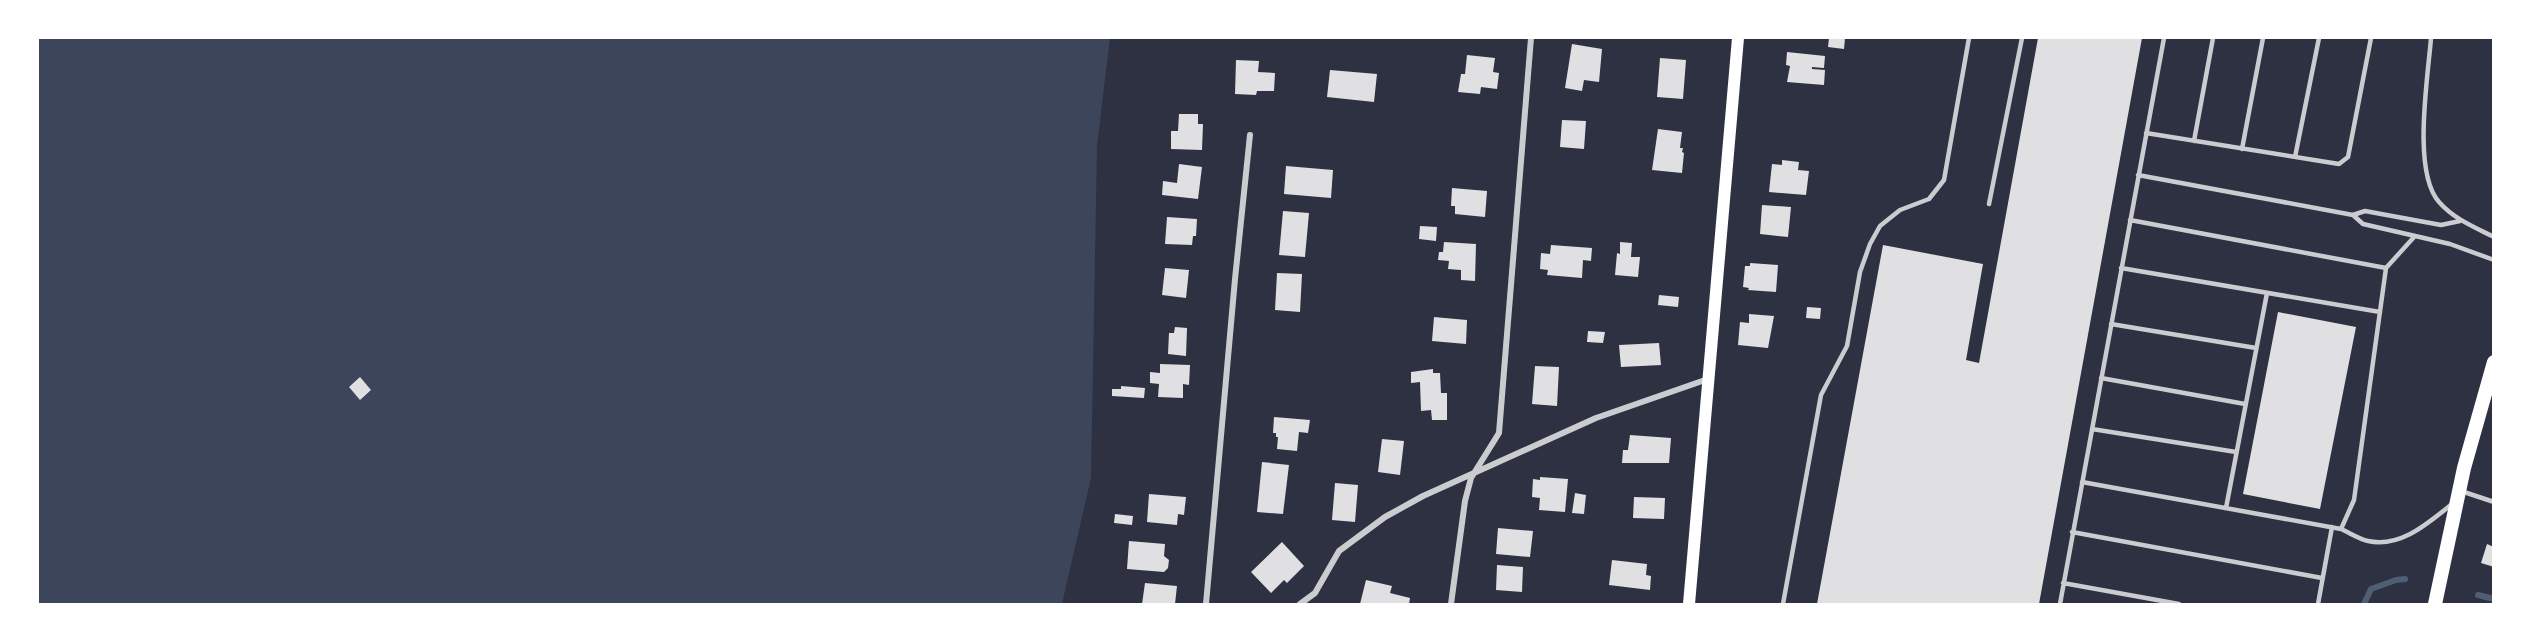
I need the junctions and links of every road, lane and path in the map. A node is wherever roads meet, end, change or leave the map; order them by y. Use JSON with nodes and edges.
{"nodes":[{"id":1,"x":1531,"y":38,"type":"edge"},
{"id":2,"x":1738,"y":38,"type":"edge"},
{"id":3,"x":1969,"y":38,"type":"edge"},
{"id":4,"x":2022,"y":38,"type":"edge"},
{"id":5,"x":2164,"y":38,"type":"edge"},
{"id":6,"x":2213,"y":38,"type":"edge"},
{"id":7,"x":2263,"y":38,"type":"edge"},
{"id":8,"x":2319,"y":38,"type":"edge"},
{"id":9,"x":2371,"y":38,"type":"edge"},
{"id":10,"x":2431,"y":38,"type":"edge"},
{"id":11,"x":2146,"y":133,"type":"junction"},
{"id":12,"x":1250,"y":135,"type":"dead end"},
{"id":13,"x":2194,"y":141,"type":"junction"},
{"id":14,"x":2242,"y":149,"type":"junction"},
{"id":15,"x":2295,"y":157,"type":"junction"},
{"id":16,"x":2138,"y":175,"type":"junction"},
{"id":17,"x":1989,"y":204,"type":"dead end"},
{"id":18,"x":2353,"y":215,"type":"junction"},
{"id":19,"x":2130,"y":220,"type":"junction"},
{"id":20,"x":2460,"y":221,"type":"junction"},
{"id":21,"x":2415,"y":236,"type":"junction"},
{"id":22,"x":2493,"y":237,"type":"edge"},
{"id":23,"x":2493,"y":260,"type":"edge"},
{"id":24,"x":2121,"y":268,"type":"junction"},
{"id":25,"x":2386,"y":268,"type":"junction"},
{"id":26,"x":2267,"y":293,"type":"junction"},
{"id":27,"x":2380,"y":312,"type":"junction"},
{"id":28,"x":2111,"y":324,"type":"junction"},
{"id":29,"x":2256,"y":348,"type":"junction"},
{"id":30,"x":2493,"y":363,"type":"edge"},
{"id":31,"x":2101,"y":378,"type":"junction"},
{"id":32,"x":1709,"y":379,"type":"junction"},
{"id":33,"x":2245,"y":404,"type":"junction"},
{"id":34,"x":2092,"y":429,"type":"junction"},
{"id":35,"x":2236,"y":452,"type":"junction"},
{"id":36,"x":1474,"y":472,"type":"junction"},
{"id":37,"x":2082,"y":482,"type":"junction"},
{"id":38,"x":2457,"y":495,"type":"junction"},
{"id":39,"x":2493,"y":502,"type":"edge"},
{"id":40,"x":2226,"y":508,"type":"junction"},
{"id":41,"x":2332,"y":527,"type":"junction"},
{"id":42,"x":2341,"y":529,"type":"junction"},
{"id":43,"x":2072,"y":532,"type":"junction"},
{"id":44,"x":2322,"y":578,"type":"junction"},
{"id":45,"x":2063,"y":583,"type":"junction"},
{"id":46,"x":1206,"y":604,"type":"edge"},
{"id":47,"x":1300,"y":604,"type":"edge"},
{"id":48,"x":1451,"y":604,"type":"edge"},
{"id":49,"x":1689,"y":604,"type":"edge"},
{"id":50,"x":1783,"y":604,"type":"edge"},
{"id":51,"x":2060,"y":604,"type":"edge"},
{"id":52,"x":2179,"y":604,"type":"edge"},
{"id":53,"x":2318,"y":604,"type":"edge"},
{"id":54,"x":2435,"y":604,"type":"edge"}],
"edges":[{"from":1,"to":36,"type":"street"},
{"from":2,"to":32,"type":"main road"},
{"from":3,"to":50,"type":"lane"},
{"from":4,"to":17,"type":"lane"},
{"from":5,"to":11,"type":"lane"},
{"from":6,"to":13,"type":"lane"},
{"from":7,"to":14,"type":"lane"},
{"from":8,"to":15,"type":"lane"},
{"from":9,"to":15,"type":"lane"},
{"from":10,"to":20,"type":"lane"},
{"from":11,"to":13,"type":"lane"},
{"from":11,"to":16,"type":"lane"},
{"from":12,"to":46,"type":"street"},
{"from":13,"to":14,"type":"lane"},
{"from":14,"to":15,"type":"lane"},
{"from":16,"to":18,"type":"lane"},
{"from":16,"to":19,"type":"lane"},
{"from":18,"to":20,"type":"lane"},
{"from":18,"to":21,"type":"lane"},
{"from":19,"to":24,"type":"lane"},
{"from":19,"to":25,"type":"lane"},
{"from":20,"to":22,"type":"lane"},
{"from":21,"to":23,"type":"lane"},
{"from":21,"to":25,"type":"lane"},
{"from":24,"to":26,"type":"lane"},
{"from":24,"to":28,"type":"lane"},
{"from":25,"to":27,"type":"lane"},
{"from":26,"to":27,"type":"lane"},
{"from":26,"to":29,"type":"lane"},
{"from":27,"to":42,"type":"lane"},
{"from":28,"to":29,"type":"lane"},
{"from":28,"to":31,"type":"lane"},
{"from":29,"to":33,"type":"lane"},
{"from":30,"to":38,"type":"main road"},
{"from":31,"to":33,"type":"lane"},
{"from":31,"to":34,"type":"lane"},
{"from":32,"to":36,"type":"street"},
{"from":32,"to":49,"type":"main road"},
{"from":33,"to":35,"type":"lane"},
{"from":34,"to":35,"type":"lane"},
{"from":34,"to":37,"type":"lane"},
{"from":35,"to":40,"type":"lane"},
{"from":36,"to":47,"type":"street"},
{"from":36,"to":48,"type":"street"},
{"from":37,"to":40,"type":"lane"},
{"from":37,"to":43,"type":"lane"},
{"from":38,"to":39,"type":"lane"},
{"from":38,"to":42,"type":"lane"},
{"from":38,"to":54,"type":"main road"},
{"from":40,"to":41,"type":"lane"},
{"from":41,"to":42,"type":"lane"},
{"from":41,"to":44,"type":"lane"},
{"from":43,"to":44,"type":"lane"},
{"from":43,"to":45,"type":"lane"},
{"from":44,"to":53,"type":"lane"},
{"from":45,"to":51,"type":"lane"},
{"from":45,"to":52,"type":"lane"}]}
